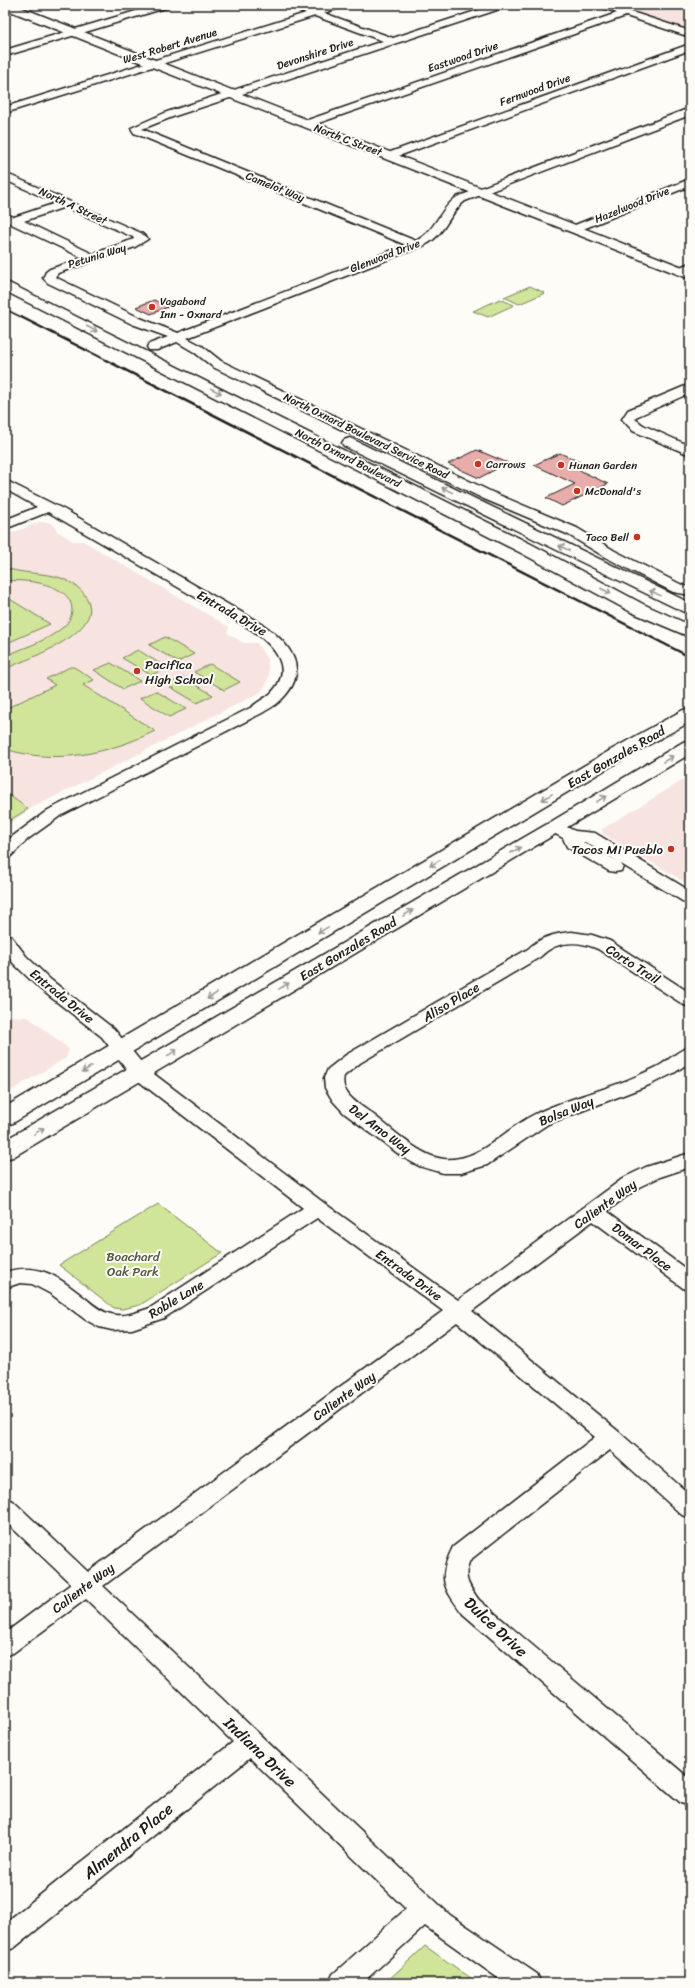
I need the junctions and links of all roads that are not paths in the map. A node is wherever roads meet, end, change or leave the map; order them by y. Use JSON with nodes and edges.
{"nodes":[{"id":1,"x":166,"y":5,"type":"edge"},
{"id":2,"x":292,"y":5,"type":"edge"},
{"id":3,"x":342,"y":5,"type":"edge"},
{"id":4,"x":503,"y":5,"type":"edge"},
{"id":5,"x":601,"y":5,"type":"edge"},
{"id":6,"x":5,"y":6,"type":"edge"},
{"id":7,"x":316,"y":13,"type":"junction"},
{"id":8,"x":627,"y":13,"type":"junction"},
{"id":9,"x":74,"y":33,"type":"junction"},
{"id":10,"x":690,"y":34,"type":"edge"},
{"id":11,"x":392,"y":41,"type":"junction"},
{"id":12,"x":690,"y":47,"type":"edge"},
{"id":13,"x":5,"y":53,"type":"edge"},
{"id":14,"x":154,"y":64,"type":"junction"},
{"id":15,"x":231,"y":94,"type":"junction"},
{"id":16,"x":5,"y":110,"type":"edge"},
{"id":17,"x":690,"y":110,"type":"edge"},
{"id":18,"x":306,"y":124,"type":"junction"},
{"id":19,"x":136,"y":128,"type":"joint"},
{"id":20,"x":388,"y":156,"type":"junction"},
{"id":21,"x":5,"y":176,"type":"edge"},
{"id":22,"x":690,"y":182,"type":"edge"},
{"id":23,"x":480,"y":191,"type":"junction"},
{"id":24,"x":66,"y":203,"type":"junction"},
{"id":25,"x":9,"y":219,"type":"edge"},
{"id":26,"x":574,"y":229,"type":"junction"},
{"id":27,"x":141,"y":237,"type":"joint"},
{"id":28,"x":416,"y":245,"type":"junction"},
{"id":29,"x":94,"y":258,"type":"junction"},
{"id":30,"x":686,"y":271,"type":"edge"},
{"id":31,"x":5,"y":274,"type":"edge"},
{"id":32,"x":50,"y":274,"type":"joint"},
{"id":33,"x":5,"y":285,"type":"edge"},
{"id":34,"x":177,"y":338,"type":"junction"},
{"id":35,"x":117,"y":343,"type":"junction"},
{"id":36,"x":153,"y":348,"type":"junction"},
{"id":37,"x":181,"y":374,"type":"junction"},
{"id":38,"x":690,"y":388,"type":"edge"},
{"id":39,"x":690,"y":451,"type":"edge"},
{"id":40,"x":5,"y":484,"type":"edge"},
{"id":41,"x":48,"y":507,"type":"junction"},
{"id":42,"x":5,"y":525,"type":"edge"},
{"id":43,"x":534,"y":533,"type":"junction"},
{"id":44,"x":499,"y":535,"type":"junction"},
{"id":45,"x":690,"y":591,"type":"edge"},
{"id":46,"x":690,"y":610,"type":"edge"},
{"id":47,"x":690,"y":632,"type":"edge"},
{"id":48,"x":690,"y":714,"type":"edge"},
{"id":49,"x":690,"y":746,"type":"edge"},
{"id":50,"x":598,"y":766,"type":"junction"},
{"id":51,"x":563,"y":831,"type":"junction"},
{"id":52,"x":5,"y":852,"type":"edge"},
{"id":53,"x":617,"y":868,"type":"junction"},
{"id":54,"x":690,"y":898,"type":"edge"},
{"id":55,"x":690,"y":901,"type":"edge"},
{"id":56,"x":690,"y":912,"type":"edge"},
{"id":57,"x":572,"y":937,"type":"joint"},
{"id":58,"x":5,"y":940,"type":"edge"},
{"id":59,"x":5,"y":959,"type":"edge"},
{"id":60,"x":690,"y":1000,"type":"edge"},
{"id":61,"x":121,"y":1050,"type":"junction"},
{"id":62,"x":690,"y":1053,"type":"edge"},
{"id":63,"x":139,"y":1072,"type":"junction"},
{"id":64,"x":334,"y":1076,"type":"joint"},
{"id":65,"x":5,"y":1117,"type":"edge"},
{"id":66,"x":5,"y":1151,"type":"edge"},
{"id":67,"x":690,"y":1160,"type":"edge"},
{"id":68,"x":443,"y":1167,"type":"joint"},
{"id":69,"x":317,"y":1208,"type":"junction"},
{"id":70,"x":594,"y":1211,"type":"junction"},
{"id":71,"x":5,"y":1280,"type":"edge"},
{"id":72,"x":690,"y":1283,"type":"edge"},
{"id":73,"x":459,"y":1312,"type":"junction"},
{"id":74,"x":611,"y":1438,"type":"junction"},
{"id":75,"x":5,"y":1507,"type":"edge"},
{"id":76,"x":690,"y":1508,"type":"edge"},
{"id":77,"x":87,"y":1585,"type":"junction"},
{"id":78,"x":5,"y":1646,"type":"edge"},
{"id":79,"x":250,"y":1743,"type":"junction"},
{"id":80,"x":690,"y":1795,"type":"edge"},
{"id":81,"x":425,"y":1909,"type":"junction"},
{"id":82,"x":5,"y":1939,"type":"edge"},
{"id":83,"x":342,"y":1983,"type":"edge"},
{"id":84,"x":528,"y":1983,"type":"edge"}],
"edges":[{"from":1,"to":9,"type":"street"},
{"from":2,"to":7,"type":"street"},
{"from":3,"to":7,"type":"street","name":"West Robert Avenue"},
{"from":4,"to":11,"type":"street","name":"Devonshire Drive"},
{"from":5,"to":8,"type":"street"},
{"from":6,"to":9,"type":"main road","name":"North C Street"},
{"from":7,"to":11,"type":"street"},
{"from":7,"to":14,"type":"street","name":"West Robert Avenue"},
{"from":8,"to":10,"type":"street"},
{"from":8,"to":18,"type":"street","name":"Eastwood Drive"},
{"from":9,"to":13,"type":"street"},
{"from":9,"to":14,"type":"main road","name":"North C Street"},
{"from":11,"to":15,"type":"street","name":"Devonshire Drive"},
{"from":12,"to":20,"type":"street","name":"Fernwood Drive"},
{"from":14,"to":15,"type":"main road","name":"North C Street"},
{"from":14,"to":16,"type":"street","name":"West Robert Avenue"},
{"from":15,"to":18,"type":"main road","name":"North C Street"},
{"from":15,"to":19,"type":"street","name":"Devonshire Drive"},
{"from":17,"to":23,"type":"street","name":"Glenwood Drive"},
{"from":18,"to":20,"type":"main road","name":"North C Street"},
{"from":19,"to":28,"type":"street","name":"Camelot Way"},
{"from":20,"to":23,"type":"main road","name":"North C Street"},
{"from":21,"to":24,"type":"street","name":"North A Street"},
{"from":22,"to":26,"type":"street","name":"Hazelwood Drive"},
{"from":23,"to":26,"type":"main road","name":"North C Street"},
{"from":23,"to":28,"type":"street","name":"Glenwood Drive"},
{"from":24,"to":25,"type":"street"},
{"from":24,"to":27,"type":"street","name":"North A Street"},
{"from":25,"to":29,"type":"street"},
{"from":26,"to":30,"type":"main road","name":"North C Street"},
{"from":27,"to":29,"type":"street","name":"Petunia Way"},
{"from":28,"to":34,"type":"street","name":"Glenwood Drive"},
{"from":29,"to":32,"type":"street","name":"Petunia Way"},
{"from":31,"to":36,"type":"main road","name":"North Oxnard Boulevard"},
{"from":32,"to":34,"type":"street","name":"North Oxnard Boulevard Service Road"},
{"from":33,"to":35,"type":"main road","name":"North Oxnard Boulevard","one_way":true},
{"from":34,"to":36,"type":"street","name":"Glenwood Drive"},
{"from":34,"to":45,"type":"street","name":"North Oxnard Boulevard Service Road"},
{"from":35,"to":36,"type":"main road"},
{"from":35,"to":37,"type":"main road","name":"North Oxnard Boulevard"},
{"from":36,"to":37,"type":"main road"},
{"from":43,"to":36,"type":"main road","name":"North Oxnard Boulevard","one_way":true},
{"from":37,"to":44,"type":"main road","name":"North Oxnard Boulevard","one_way":true},
{"from":38,"to":39,"type":"street"},
{"from":40,"to":41,"type":"street","name":"Entrada Drive"},
{"from":41,"to":42,"type":"street"},
{"from":41,"to":52,"type":"street","name":"Entrada Drive"},
{"from":43,"to":44,"type":"main road"},
{"from":46,"to":43,"type":"main road","name":"North Oxnard Boulevard","one_way":true},
{"from":44,"to":47,"type":"main road","name":"North Oxnard Boulevard","one_way":true},
{"from":48,"to":50,"type":"main road","name":"East Gonzales Road"},
{"from":51,"to":49,"type":"main road","name":"East Gonzales Road","one_way":true},
{"from":50,"to":51,"type":"main road"},
{"from":50,"to":61,"type":"main road","name":"East Gonzales Road","one_way":true},
{"from":51,"to":53,"type":"street"},
{"from":51,"to":54,"type":"street"},
{"from":63,"to":51,"type":"main road","name":"East Gonzales Road","one_way":true},
{"from":53,"to":55,"type":"street"},
{"from":53,"to":56,"type":"street"},
{"from":57,"to":60,"type":"street","name":"Corto Trail"},
{"from":57,"to":64,"type":"street","name":"Aliso Place"},
{"from":58,"to":61,"type":"street","name":"Entrada Drive"},
{"from":59,"to":61,"type":"street","name":"Entrada Drive"},
{"from":61,"to":63,"type":"street","name":"Entrada Drive"},
{"from":61,"to":65,"type":"main road","name":"East Gonzales Road","one_way":true},
{"from":62,"to":68,"type":"street","name":"Bolsa Way"},
{"from":66,"to":63,"type":"main road","name":"East Gonzales Road","one_way":true},
{"from":63,"to":69,"type":"street","name":"Entrada Drive"},
{"from":64,"to":68,"type":"street","name":"Del Amo Way"},
{"from":67,"to":70,"type":"street","name":"Caliente Way"},
{"from":69,"to":71,"type":"street","name":"Roble Lane"},
{"from":69,"to":73,"type":"street","name":"Entrada Drive"},
{"from":70,"to":72,"type":"street","name":"Domar Place"},
{"from":70,"to":73,"type":"street","name":"Caliente Way"},
{"from":73,"to":74,"type":"street","name":"Entrada Drive"},
{"from":73,"to":77,"type":"street","name":"Caliente Way"},
{"from":74,"to":76,"type":"street","name":"Entrada Drive"},
{"from":74,"to":80,"type":"street","name":"Dulce Drive"},
{"from":75,"to":77,"type":"street","name":"Indiana Drive"},
{"from":77,"to":78,"type":"street","name":"Caliente Way"},
{"from":77,"to":79,"type":"street","name":"Indiana Drive"},
{"from":79,"to":81,"type":"street","name":"Indiana Drive"},
{"from":79,"to":82,"type":"street","name":"Almendra Place"},
{"from":81,"to":83,"type":"street"},
{"from":81,"to":84,"type":"street","name":"Indiana Drive"}]}
